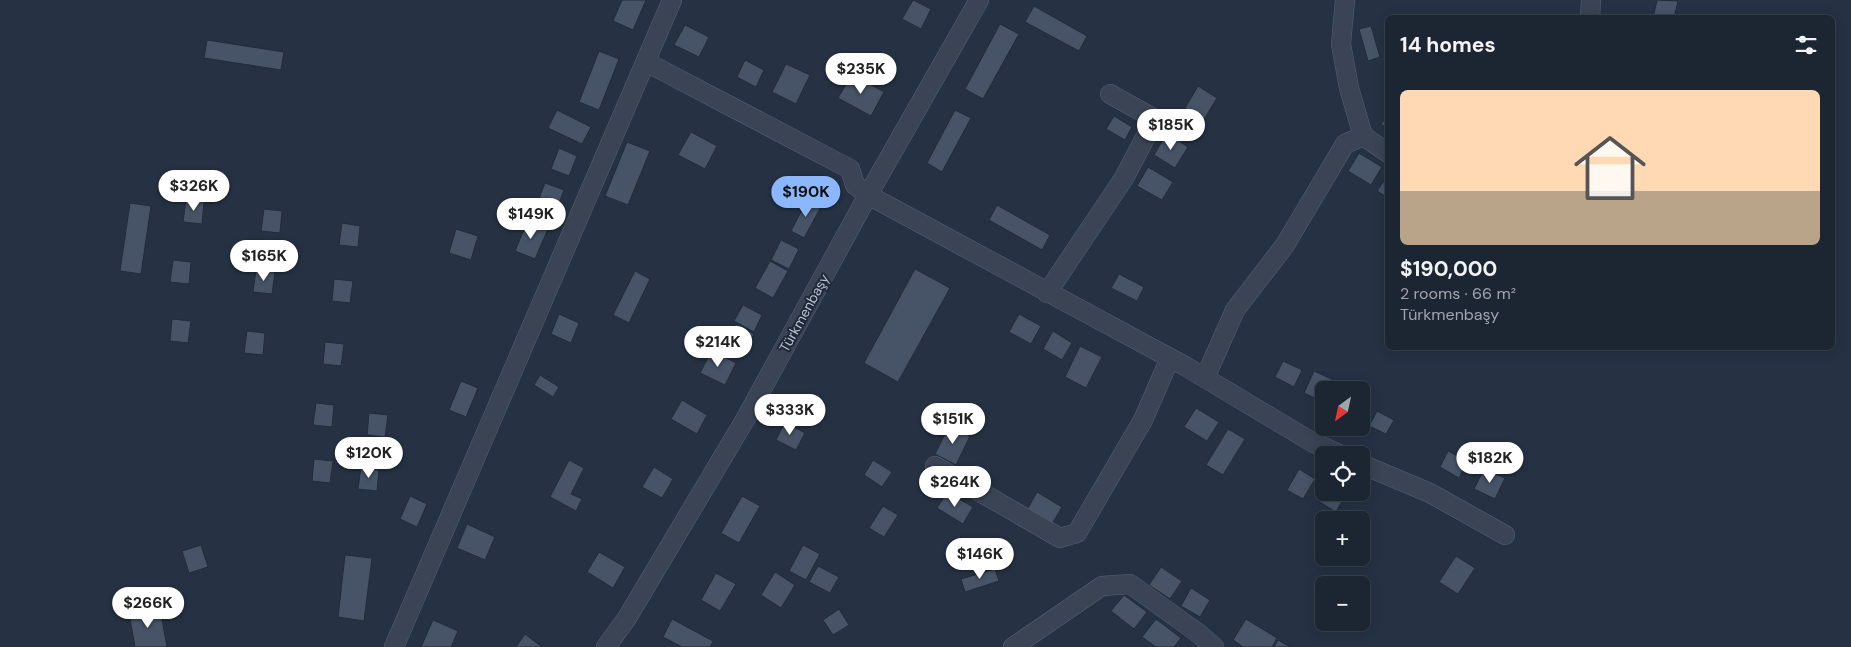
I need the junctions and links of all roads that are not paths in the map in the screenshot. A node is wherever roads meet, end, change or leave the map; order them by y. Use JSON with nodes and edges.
{"nodes":[{"id":1,"x":672,"y":0,"type":"edge"},
{"id":2,"x":979,"y":0,"type":"edge"},
{"id":3,"x":1345,"y":0,"type":"edge"},
{"id":4,"x":1590,"y":0,"type":"edge"},
{"id":5,"x":1590,"y":15,"type":"edge"},
{"id":6,"x":646,"y":62,"type":"junction"},
{"id":7,"x":1110,"y":94,"type":"dead end"},
{"id":8,"x":1363,"y":136,"type":"junction"},
{"id":9,"x":1385,"y":151,"type":"edge"},
{"id":10,"x":868,"y":195,"type":"junction"},
{"id":11,"x":1047,"y":293,"type":"junction"},
{"id":12,"x":1170,"y":358,"type":"junction"},
{"id":13,"x":1205,"y":378,"type":"junction"},
{"id":14,"x":1321,"y":446,"type":"edge"},
{"id":15,"x":935,"y":466,"type":"dead end"},
{"id":16,"x":1370,"y":468,"type":"edge"},
{"id":17,"x":1505,"y":535,"type":"dead end"},
{"id":18,"x":394,"y":647,"type":"edge"},
{"id":19,"x":606,"y":647,"type":"edge"},
{"id":20,"x":1014,"y":647,"type":"edge"},
{"id":21,"x":1214,"y":647,"type":"edge"}],
"edges":[{"from":1,"to":6,"type":"street"},
{"from":2,"to":10,"type":"street","name":"Türkmenbaşy"},
{"from":3,"to":8,"type":"street"},
{"from":4,"to":5,"type":"street"},
{"from":6,"to":10,"type":"street"},
{"from":6,"to":18,"type":"street"},
{"from":7,"to":11,"type":"street"},
{"from":8,"to":9,"type":"street"},
{"from":8,"to":13,"type":"street"},
{"from":10,"to":11,"type":"street"},
{"from":10,"to":19,"type":"street","name":"Türkmenbaşy"},
{"from":11,"to":12,"type":"street"},
{"from":12,"to":13,"type":"street"},
{"from":12,"to":15,"type":"street"},
{"from":13,"to":14,"type":"street"},
{"from":16,"to":17,"type":"street"},
{"from":20,"to":21,"type":"street"}]}
